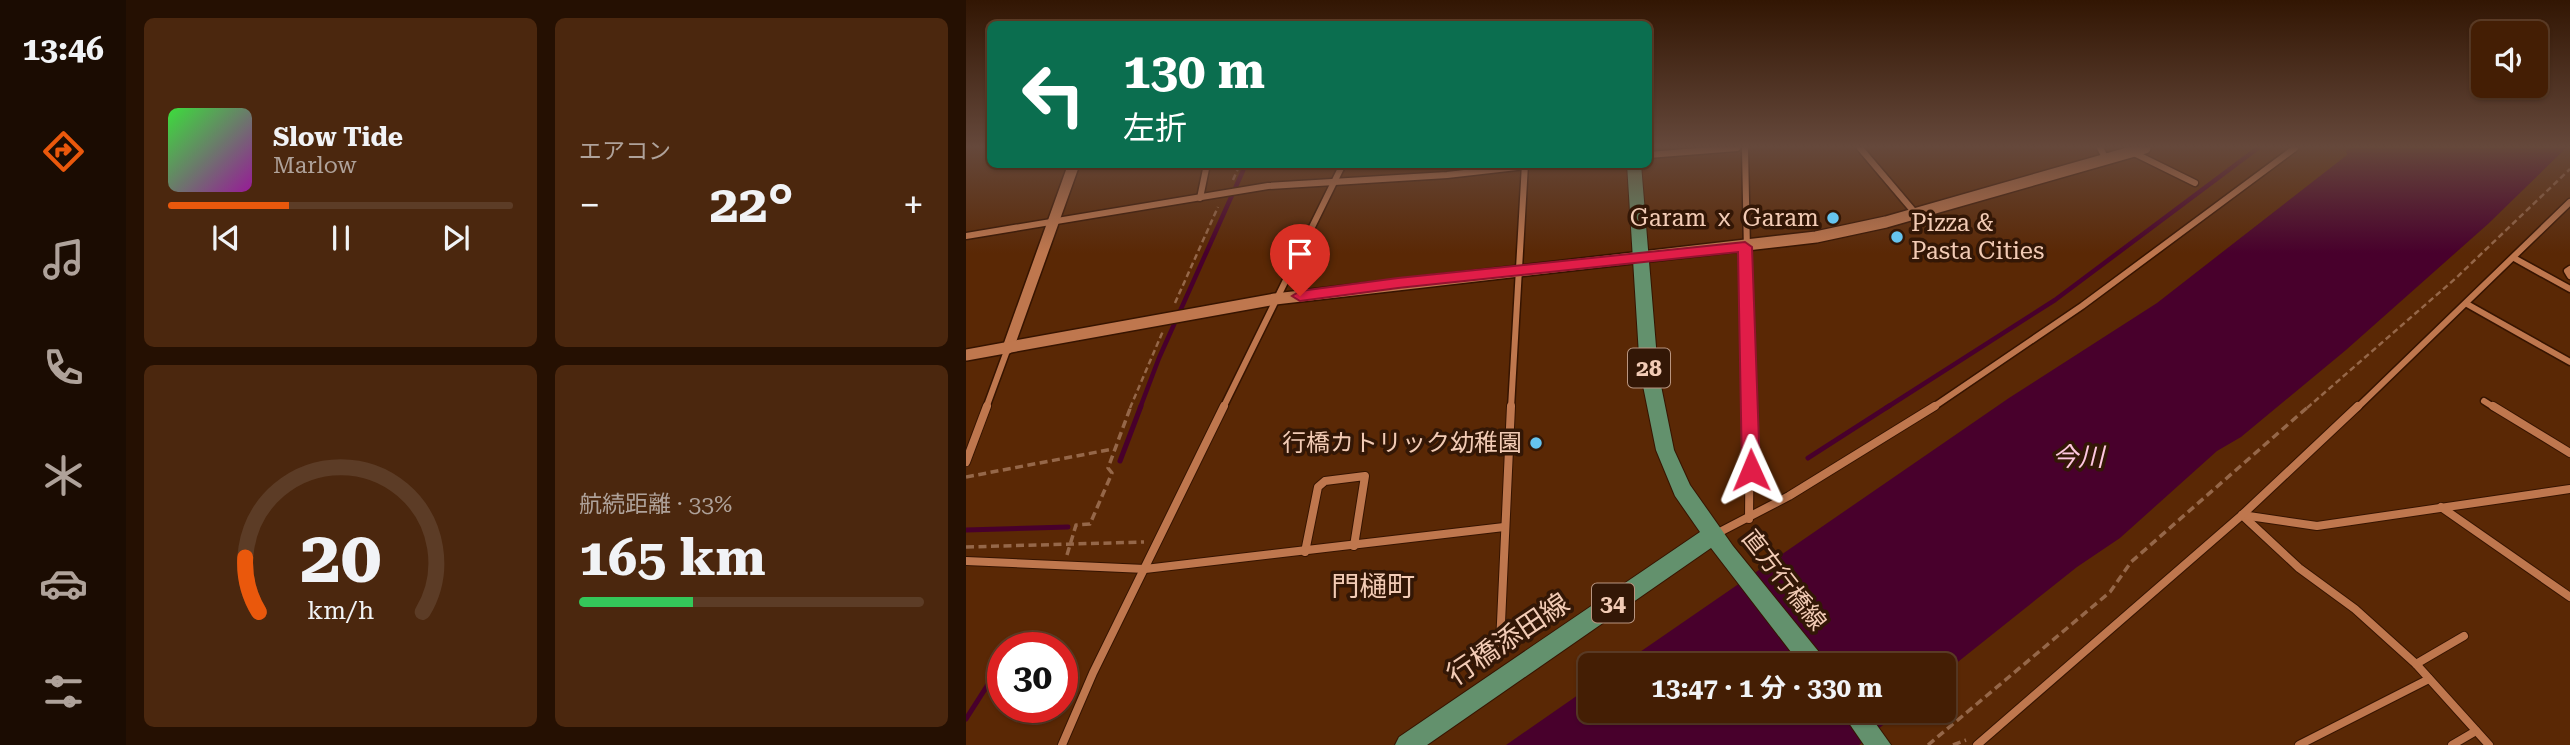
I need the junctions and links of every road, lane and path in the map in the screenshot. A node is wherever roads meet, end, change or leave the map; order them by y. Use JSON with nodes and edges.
{"nodes":[{"id":1,"x":1068,"y":183,"type":"edge"},
{"id":2,"x":1203,"y":183,"type":"edge"},
{"id":3,"x":1230,"y":183,"type":"edge"},
{"id":4,"x":1334,"y":183,"type":"joint"},
{"id":5,"x":1524,"y":183,"type":"edge"},
{"id":6,"x":1636,"y":183,"type":"edge"},
{"id":7,"x":1745,"y":183,"type":"edge"},
{"id":8,"x":1889,"y":183,"type":"edge"},
{"id":9,"x":2024,"y":183,"type":"edge"},
{"id":10,"x":2249,"y":183,"type":"edge"},
{"id":11,"x":2556,"y":183,"type":"edge"},
{"id":12,"x":1224,"y":194,"type":"junction"},
{"id":13,"x":1200,"y":198,"type":"junction"},
{"id":14,"x":2570,"y":202,"type":"edge"},
{"id":15,"x":1916,"y":214,"type":"junction"},
{"id":16,"x":1054,"y":222,"type":"junction"},
{"id":17,"x":966,"y":236,"type":"edge"},
{"id":18,"x":1745,"y":247,"type":"junction"},
{"id":19,"x":1642,"y":257,"type":"junction"},
{"id":20,"x":2514,"y":258,"type":"junction"},
{"id":21,"x":2570,"y":269,"type":"edge"},
{"id":22,"x":1517,"y":270,"type":"junction"},
{"id":23,"x":2570,"y":276,"type":"edge"},
{"id":24,"x":2570,"y":289,"type":"edge"},
{"id":25,"x":1275,"y":299,"type":"junction"},
{"id":26,"x":2467,"y":304,"type":"junction"},
{"id":27,"x":1168,"y":318,"type":"junction"},
{"id":28,"x":1008,"y":348,"type":"junction"},
{"id":29,"x":966,"y":355,"type":"edge"},
{"id":30,"x":2570,"y":362,"type":"edge"},
{"id":31,"x":2484,"y":401,"type":"dead end"},
{"id":32,"x":1113,"y":449,"type":"junction"},
{"id":33,"x":2570,"y":453,"type":"edge"},
{"id":34,"x":966,"y":462,"type":"edge"},
{"id":35,"x":966,"y":477,"type":"edge"},
{"id":36,"x":2570,"y":489,"type":"edge"},
{"id":37,"x":2441,"y":507,"type":"junction"},
{"id":38,"x":2242,"y":515,"type":"junction"},
{"id":39,"x":1749,"y":519,"type":"junction"},
{"id":40,"x":1504,"y":527,"type":"junction"},
{"id":41,"x":1713,"y":535,"type":"junction"},
{"id":42,"x":1158,"y":541,"type":"junction"},
{"id":43,"x":1070,"y":545,"type":"junction"},
{"id":44,"x":1354,"y":546,"type":"junction"},
{"id":45,"x":966,"y":547,"type":"edge"},
{"id":46,"x":1305,"y":552,"type":"junction"},
{"id":47,"x":966,"y":561,"type":"edge"},
{"id":48,"x":1061,"y":567,"type":"junction"},
{"id":49,"x":1145,"y":569,"type":"junction"},
{"id":50,"x":2570,"y":597,"type":"edge"},
{"id":51,"x":2464,"y":636,"type":"dead end"},
{"id":52,"x":1500,"y":644,"type":"dead end"},
{"id":53,"x":1805,"y":653,"type":"edge"},
{"id":54,"x":2416,"y":664,"type":"junction"},
{"id":55,"x":2429,"y":678,"type":"junction"},
{"id":56,"x":1862,"y":723,"type":"edge"},
{"id":57,"x":2476,"y":731,"type":"junction"},
{"id":58,"x":1062,"y":745,"type":"edge"},
{"id":59,"x":1407,"y":745,"type":"edge"},
{"id":60,"x":1879,"y":745,"type":"edge"},
{"id":61,"x":1928,"y":745,"type":"edge"},
{"id":62,"x":1977,"y":745,"type":"edge"},
{"id":63,"x":2299,"y":745,"type":"edge"},
{"id":64,"x":2452,"y":745,"type":"edge"},
{"id":65,"x":2489,"y":745,"type":"edge"}],
"edges":[{"from":1,"to":16,"type":"street"},
{"from":2,"to":13,"type":"street"},
{"from":3,"to":12,"type":"path"},
{"from":4,"to":12,"type":"street"},
{"from":4,"to":25,"type":"street"},
{"from":5,"to":22,"type":"street"},
{"from":6,"to":19,"type":"main road","name":"直方行橋線","number":"28"},
{"from":7,"to":18,"type":"street"},
{"from":8,"to":15,"type":"street"},
{"from":9,"to":15,"type":"street"},
{"from":10,"to":39,"type":"street"},
{"from":11,"to":61,"type":"path"},
{"from":12,"to":13,"type":"street"},
{"from":12,"to":27,"type":"path"},
{"from":13,"to":16,"type":"street"},
{"from":14,"to":20,"type":"street"},
{"from":15,"to":18,"type":"street"},
{"from":16,"to":17,"type":"street"},
{"from":16,"to":28,"type":"street"},
{"from":18,"to":19,"type":"street"},
{"from":18,"to":39,"type":"street"},
{"from":19,"to":22,"type":"street"},
{"from":19,"to":41,"type":"main road","name":"直方行橋線","number":"28"},
{"from":20,"to":24,"type":"street"},
{"from":20,"to":26,"type":"street"},
{"from":21,"to":23,"type":"street"},
{"from":22,"to":25,"type":"street"},
{"from":22,"to":40,"type":"street"},
{"from":25,"to":27,"type":"street"},
{"from":25,"to":42,"type":"street"},
{"from":26,"to":30,"type":"street"},
{"from":26,"to":38,"type":"street"},
{"from":27,"to":28,"type":"street"},
{"from":27,"to":32,"type":"path"},
{"from":28,"to":29,"type":"street"},
{"from":28,"to":34,"type":"street"},
{"from":31,"to":33,"type":"street"},
{"from":32,"to":35,"type":"path"},
{"from":32,"to":43,"type":"path"},
{"from":36,"to":37,"type":"street"},
{"from":37,"to":38,"type":"street"},
{"from":37,"to":50,"type":"street"},
{"from":38,"to":54,"type":"street"},
{"from":38,"to":62,"type":"street"},
{"from":39,"to":41,"type":"street"},
{"from":40,"to":44,"type":"street"},
{"from":40,"to":52,"type":"street"},
{"from":41,"to":53,"type":"main road","name":"直方行橋線","number":"28"},
{"from":41,"to":59,"type":"main road","name":"行橋添田線","number":"34"},
{"from":42,"to":43,"type":"path"},
{"from":42,"to":49,"type":"street"},
{"from":43,"to":45,"type":"path"},
{"from":43,"to":48,"type":"path"},
{"from":44,"to":46,"type":"street"},
{"from":44,"to":46,"type":"street"},
{"from":46,"to":49,"type":"street"},
{"from":47,"to":48,"type":"street"},
{"from":48,"to":49,"type":"street"},
{"from":49,"to":58,"type":"street"},
{"from":51,"to":54,"type":"street"},
{"from":54,"to":55,"type":"street"},
{"from":55,"to":57,"type":"street"},
{"from":55,"to":63,"type":"street"},
{"from":56,"to":60,"type":"main road"},
{"from":57,"to":64,"type":"street"},
{"from":57,"to":65,"type":"street"}]}
